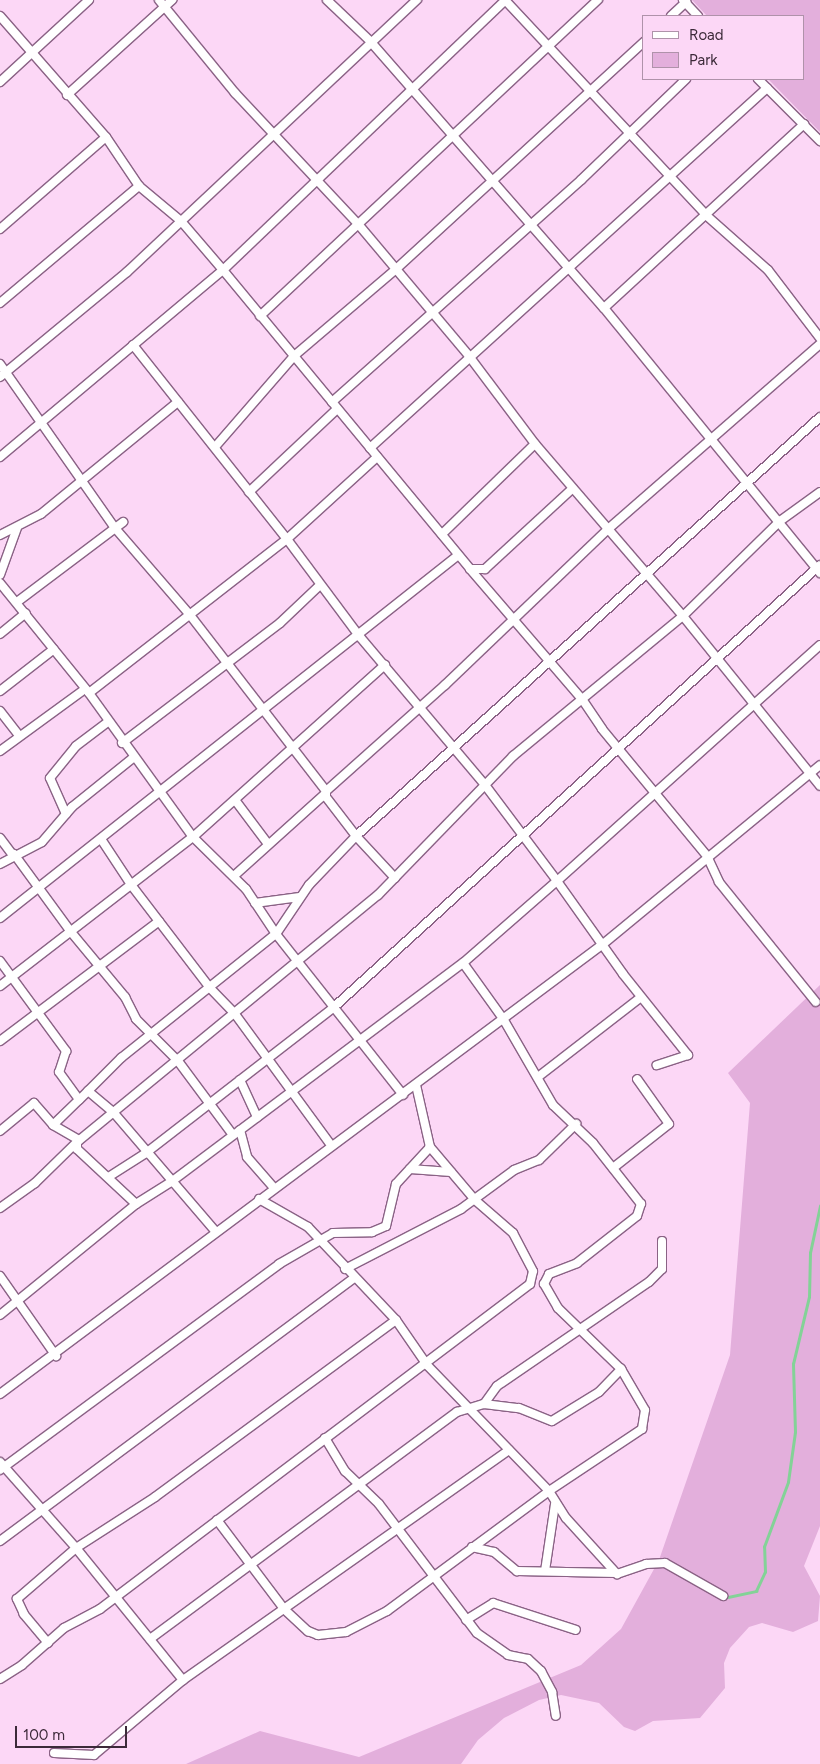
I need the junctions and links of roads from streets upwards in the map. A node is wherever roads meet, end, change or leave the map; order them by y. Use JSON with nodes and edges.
{"nodes":[{"id":1,"x":89,"y":0,"type":"edge"},
{"id":2,"x":159,"y":0,"type":"edge"},
{"id":3,"x":172,"y":0,"type":"edge"},
{"id":4,"x":327,"y":0,"type":"edge"},
{"id":5,"x":417,"y":0,"type":"edge"},
{"id":6,"x":506,"y":0,"type":"edge"},
{"id":7,"x":598,"y":0,"type":"edge"},
{"id":8,"x":684,"y":1,"type":"edge"},
{"id":9,"x":165,"y":7,"type":"junction"},
{"id":10,"x":672,"y":15,"type":"edge"},
{"id":11,"x":697,"y":15,"type":"edge"},
{"id":12,"x":0,"y":16,"type":"edge"},
{"id":13,"x":370,"y":41,"type":"junction"},
{"id":14,"x":642,"y":44,"type":"edge"},
{"id":15,"x":550,"y":47,"type":"junction"},
{"id":16,"x":32,"y":53,"type":"junction"},
{"id":17,"x":685,"y":80,"type":"edge"},
{"id":18,"x":759,"y":80,"type":"edge"},
{"id":19,"x":0,"y":82,"type":"edge"},
{"id":20,"x":768,"y":88,"type":"junction"},
{"id":21,"x":412,"y":89,"type":"junction"},
{"id":22,"x":592,"y":91,"type":"junction"},
{"id":23,"x":67,"y":95,"type":"junction"},
{"id":24,"x":804,"y":124,"type":"junction"},
{"id":25,"x":275,"y":132,"type":"junction"},
{"id":26,"x":632,"y":132,"type":"junction"},
{"id":27,"x":106,"y":136,"type":"junction"},
{"id":28,"x":453,"y":136,"type":"junction"},
{"id":29,"x":820,"y":141,"type":"edge"},
{"id":30,"x":672,"y":174,"type":"junction"},
{"id":31,"x":318,"y":178,"type":"junction"},
{"id":32,"x":491,"y":179,"type":"junction"},
{"id":33,"x":139,"y":186,"type":"junction"},
{"id":34,"x":707,"y":216,"type":"junction"},
{"id":35,"x":181,"y":221,"type":"junction"},
{"id":36,"x":358,"y":224,"type":"junction"},
{"id":37,"x":531,"y":224,"type":"junction"},
{"id":38,"x":0,"y":229,"type":"edge"},
{"id":39,"x":570,"y":268,"type":"junction"},
{"id":40,"x":222,"y":270,"type":"junction"},
{"id":41,"x":395,"y":270,"type":"junction"},
{"id":42,"x":0,"y":303,"type":"edge"},
{"id":43,"x":604,"y":308,"type":"junction"},
{"id":44,"x":431,"y":314,"type":"junction"},
{"id":45,"x":260,"y":316,"type":"junction"},
{"id":46,"x":820,"y":338,"type":"edge"},
{"id":47,"x":820,"y":344,"type":"edge"},
{"id":48,"x":133,"y":345,"type":"junction"},
{"id":49,"x":294,"y":356,"type":"junction"},
{"id":50,"x":469,"y":356,"type":"junction"},
{"id":51,"x":0,"y":364,"type":"edge"},
{"id":52,"x":3,"y":374,"type":"edge"},
{"id":53,"x":178,"y":402,"type":"junction"},
{"id":54,"x":334,"y":406,"type":"junction"},
{"id":55,"x":820,"y":417,"type":"edge"},
{"id":56,"x":712,"y":439,"type":"junction"},
{"id":57,"x":534,"y":444,"type":"junction"},
{"id":58,"x":215,"y":447,"type":"junction"},
{"id":59,"x":370,"y":448,"type":"junction"},
{"id":60,"x":0,"y":457,"type":"edge"},
{"id":61,"x":377,"y":457,"type":"junction"},
{"id":62,"x":83,"y":481,"type":"junction"},
{"id":63,"x":746,"y":482,"type":"junction"},
{"id":64,"x":572,"y":490,"type":"junction"},
{"id":65,"x":248,"y":492,"type":"junction"},
{"id":66,"x":820,"y":492,"type":"edge"},
{"id":67,"x":780,"y":521,"type":"junction"},
{"id":68,"x":122,"y":522,"type":"dead end"},
{"id":69,"x":17,"y":528,"type":"junction"},
{"id":70,"x":115,"y":528,"type":"junction"},
{"id":71,"x":607,"y":530,"type":"junction"},
{"id":72,"x":442,"y":534,"type":"junction"},
{"id":73,"x":0,"y":535,"type":"edge"},
{"id":74,"x":287,"y":538,"type":"junction"},
{"id":75,"x":456,"y":557,"type":"junction"},
{"id":76,"x":470,"y":569,"type":"junction"},
{"id":77,"x":819,"y":569,"type":"edge"},
{"id":78,"x":645,"y":574,"type":"junction"},
{"id":79,"x":0,"y":575,"type":"edge"},
{"id":80,"x":0,"y":583,"type":"edge"},
{"id":81,"x":320,"y":585,"type":"junction"},
{"id":82,"x":17,"y":602,"type":"junction"},
{"id":83,"x":26,"y":613,"type":"junction"},
{"id":84,"x":190,"y":615,"type":"junction"},
{"id":85,"x":683,"y":616,"type":"junction"},
{"id":86,"x":512,"y":618,"type":"junction"},
{"id":87,"x":0,"y":634,"type":"edge"},
{"id":88,"x":360,"y":637,"type":"junction"},
{"id":89,"x":820,"y":645,"type":"edge"},
{"id":90,"x":54,"y":649,"type":"junction"},
{"id":91,"x":717,"y":658,"type":"junction"},
{"id":92,"x":226,"y":661,"type":"junction"},
{"id":93,"x":550,"y":661,"type":"junction"},
{"id":94,"x":385,"y":665,"type":"junction"},
{"id":95,"x":0,"y":691,"type":"edge"},
{"id":96,"x":87,"y":691,"type":"junction"},
{"id":97,"x":582,"y":699,"type":"junction"},
{"id":98,"x":754,"y":704,"type":"junction"},
{"id":99,"x":418,"y":707,"type":"junction"},
{"id":100,"x":0,"y":711,"type":"edge"},
{"id":101,"x":264,"y":712,"type":"junction"},
{"id":102,"x":108,"y":722,"type":"junction"},
{"id":103,"x":19,"y":735,"type":"junction"},
{"id":104,"x":122,"y":743,"type":"junction"},
{"id":105,"x":293,"y":746,"type":"junction"},
{"id":106,"x":619,"y":748,"type":"junction"},
{"id":107,"x":453,"y":750,"type":"junction"},
{"id":108,"x":0,"y":751,"type":"edge"},
{"id":109,"x":134,"y":757,"type":"junction"},
{"id":110,"x":820,"y":765,"type":"edge"},
{"id":111,"x":810,"y":772,"type":"junction"},
{"id":112,"x":485,"y":785,"type":"junction"},
{"id":113,"x":820,"y":786,"type":"edge"},
{"id":114,"x":654,"y":792,"type":"junction"},
{"id":115,"x":159,"y":793,"type":"junction"},
{"id":116,"x":326,"y":793,"type":"junction"},
{"id":117,"x":234,"y":800,"type":"junction"},
{"id":118,"x":66,"y":814,"type":"junction"},
{"id":119,"x":522,"y":835,"type":"junction"},
{"id":120,"x":356,"y":836,"type":"junction"},
{"id":121,"x":193,"y":837,"type":"junction"},
{"id":122,"x":0,"y":838,"type":"edge"},
{"id":123,"x":101,"y":839,"type":"junction"},
{"id":124,"x":268,"y":844,"type":"junction"},
{"id":125,"x":13,"y":854,"type":"junction"},
{"id":126,"x":707,"y":856,"type":"junction"},
{"id":127,"x":0,"y":864,"type":"edge"},
{"id":128,"x":235,"y":875,"type":"junction"},
{"id":129,"x":395,"y":878,"type":"junction"},
{"id":130,"x":557,"y":880,"type":"junction"},
{"id":131,"x":132,"y":886,"type":"junction"},
{"id":132,"x":38,"y":888,"type":"junction"},
{"id":133,"x":300,"y":897,"type":"junction"},
{"id":134,"x":255,"y":903,"type":"junction"},
{"id":135,"x":0,"y":918,"type":"edge"},
{"id":136,"x":159,"y":921,"type":"junction"},
{"id":137,"x":71,"y":932,"type":"junction"},
{"id":138,"x":276,"y":934,"type":"junction"},
{"id":139,"x":603,"y":944,"type":"junction"},
{"id":140,"x":0,"y":961,"type":"edge"},
{"id":141,"x":301,"y":961,"type":"junction"},
{"id":142,"x":463,"y":963,"type":"junction"},
{"id":143,"x":101,"y":968,"type":"junction"},
{"id":144,"x":13,"y":976,"type":"junction"},
{"id":145,"x":0,"y":986,"type":"edge"},
{"id":146,"x":210,"y":988,"type":"junction"},
{"id":147,"x":641,"y":997,"type":"junction"},
{"id":148,"x":816,"y":1002,"type":"dead end"},
{"id":149,"x":333,"y":1008,"type":"junction"},
{"id":150,"x":40,"y":1012,"type":"junction"},
{"id":151,"x":235,"y":1014,"type":"junction"},
{"id":152,"x":504,"y":1020,"type":"junction"},
{"id":153,"x":151,"y":1034,"type":"junction"},
{"id":154,"x":0,"y":1041,"type":"edge"},
{"id":155,"x":360,"y":1041,"type":"junction"},
{"id":156,"x":267,"y":1059,"type":"junction"},
{"id":157,"x":178,"y":1061,"type":"junction"},
{"id":158,"x":657,"y":1065,"type":"dead end"},
{"id":159,"x":538,"y":1077,"type":"junction"},
{"id":160,"x":637,"y":1079,"type":"dead end"},
{"id":161,"x":240,"y":1080,"type":"junction"},
{"id":162,"x":416,"y":1085,"type":"junction"},
{"id":163,"x":88,"y":1091,"type":"junction"},
{"id":164,"x":292,"y":1091,"type":"junction"},
{"id":165,"x":402,"y":1095,"type":"junction"},
{"id":166,"x":79,"y":1100,"type":"junction"},
{"id":167,"x":209,"y":1104,"type":"junction"},
{"id":168,"x":114,"y":1113,"type":"junction"},
{"id":169,"x":257,"y":1117,"type":"junction"},
{"id":170,"x":576,"y":1124,"type":"junction"},
{"id":171,"x":53,"y":1125,"type":"junction"},
{"id":172,"x":0,"y":1131,"type":"edge"},
{"id":173,"x":237,"y":1132,"type":"junction"},
{"id":174,"x":79,"y":1140,"type":"junction"},
{"id":175,"x":330,"y":1144,"type":"junction"},
{"id":176,"x":430,"y":1147,"type":"junction"},
{"id":177,"x":146,"y":1154,"type":"junction"},
{"id":178,"x":613,"y":1168,"type":"junction"},
{"id":179,"x":410,"y":1169,"type":"junction"},
{"id":180,"x":451,"y":1172,"type":"junction"},
{"id":181,"x":110,"y":1176,"type":"junction"},
{"id":182,"x":171,"y":1182,"type":"junction"},
{"id":183,"x":274,"y":1188,"type":"junction"},
{"id":184,"x":259,"y":1199,"type":"junction"},
{"id":185,"x":475,"y":1200,"type":"junction"},
{"id":186,"x":136,"y":1204,"type":"junction"},
{"id":187,"x":0,"y":1208,"type":"edge"},
{"id":188,"x":215,"y":1231,"type":"junction"},
{"id":189,"x":320,"y":1239,"type":"junction"},
{"id":190,"x":662,"y":1241,"type":"dead end"},
{"id":191,"x":345,"y":1269,"type":"junction"},
{"id":192,"x":532,"y":1271,"type":"junction"},
{"id":193,"x":0,"y":1276,"type":"edge"},
{"id":194,"x":354,"y":1278,"type":"junction"},
{"id":195,"x":546,"y":1278,"type":"junction"},
{"id":196,"x":544,"y":1287,"type":"junction"},
{"id":197,"x":523,"y":1291,"type":"junction"},
{"id":198,"x":19,"y":1301,"type":"junction"},
{"id":199,"x":0,"y":1315,"type":"edge"},
{"id":200,"x":396,"y":1320,"type":"junction"},
{"id":201,"x":582,"y":1330,"type":"junction"},
{"id":202,"x":56,"y":1356,"type":"junction"},
{"id":203,"x":427,"y":1366,"type":"junction"},
{"id":204,"x":621,"y":1369,"type":"junction"},
{"id":205,"x":0,"y":1394,"type":"edge"},
{"id":206,"x":484,"y":1404,"type":"junction"},
{"id":207,"x":470,"y":1408,"type":"junction"},
{"id":208,"x":325,"y":1438,"type":"junction"},
{"id":209,"x":509,"y":1450,"type":"junction"},
{"id":210,"x":1,"y":1466,"type":"edge"},
{"id":211,"x":359,"y":1486,"type":"junction"},
{"id":212,"x":549,"y":1491,"type":"junction"},
{"id":213,"x":555,"y":1502,"type":"junction"},
{"id":214,"x":42,"y":1508,"type":"junction"},
{"id":215,"x":217,"y":1520,"type":"junction"},
{"id":216,"x":397,"y":1527,"type":"junction"},
{"id":217,"x":0,"y":1541,"type":"edge"},
{"id":218,"x":472,"y":1547,"type":"junction"},
{"id":219,"x":76,"y":1548,"type":"junction"},
{"id":220,"x":249,"y":1564,"type":"junction"},
{"id":221,"x":545,"y":1571,"type":"junction"},
{"id":222,"x":616,"y":1574,"type":"junction"},
{"id":223,"x":433,"y":1576,"type":"junction"},
{"id":224,"x":115,"y":1596,"type":"junction"},
{"id":225,"x":722,"y":1596,"type":"dead end"},
{"id":226,"x":284,"y":1608,"type":"junction"},
{"id":227,"x":466,"y":1620,"type":"junction"},
{"id":228,"x":576,"y":1630,"type":"dead end"},
{"id":229,"x":150,"y":1640,"type":"junction"},
{"id":230,"x":48,"y":1643,"type":"junction"},
{"id":231,"x":0,"y":1678,"type":"edge"},
{"id":232,"x":183,"y":1680,"type":"junction"},
{"id":233,"x":556,"y":1716,"type":"dead end"},
{"id":234,"x":54,"y":1752,"type":"dead end"}],
"edges":[{"from":1,"to":16,"type":"street"},
{"from":2,"to":9,"type":"street"},
{"from":3,"to":9,"type":"street"},
{"from":4,"to":13,"type":"street"},
{"from":5,"to":13,"type":"street"},
{"from":6,"to":15,"type":"street"},
{"from":6,"to":21,"type":"street"},
{"from":7,"to":15,"type":"street"},
{"from":8,"to":10,"type":"street"},
{"from":8,"to":11,"type":"street"},
{"from":9,"to":23,"type":"street"},
{"from":9,"to":25,"type":"street"},
{"from":12,"to":16,"type":"street"},
{"from":13,"to":21,"type":"street"},
{"from":13,"to":25,"type":"street"},
{"from":14,"to":22,"type":"street"},
{"from":15,"to":22,"type":"street"},
{"from":15,"to":28,"type":"street"},
{"from":16,"to":19,"type":"street"},
{"from":16,"to":23,"type":"street"},
{"from":17,"to":26,"type":"street"},
{"from":18,"to":20,"type":"street"},
{"from":20,"to":24,"type":"street"},
{"from":20,"to":30,"type":"street"},
{"from":21,"to":28,"type":"street"},
{"from":21,"to":31,"type":"street"},
{"from":22,"to":26,"type":"street"},
{"from":22,"to":32,"type":"street"},
{"from":23,"to":27,"type":"street"},
{"from":24,"to":29,"type":"street"},
{"from":24,"to":34,"type":"street"},
{"from":25,"to":31,"type":"street"},
{"from":25,"to":35,"type":"street"},
{"from":26,"to":30,"type":"street"},
{"from":26,"to":37,"type":"street"},
{"from":27,"to":33,"type":"street"},
{"from":27,"to":38,"type":"street"},
{"from":28,"to":32,"type":"street"},
{"from":28,"to":36,"type":"street"},
{"from":30,"to":34,"type":"street"},
{"from":30,"to":39,"type":"street"},
{"from":31,"to":36,"type":"street"},
{"from":31,"to":40,"type":"street"},
{"from":32,"to":37,"type":"street"},
{"from":32,"to":41,"type":"street"},
{"from":33,"to":35,"type":"street"},
{"from":33,"to":42,"type":"street"},
{"from":34,"to":43,"type":"street"},
{"from":34,"to":46,"type":"street"},
{"from":35,"to":40,"type":"street"},
{"from":35,"to":52,"type":"street"},
{"from":36,"to":41,"type":"street"},
{"from":36,"to":45,"type":"street"},
{"from":37,"to":39,"type":"street"},
{"from":37,"to":44,"type":"street"},
{"from":39,"to":43,"type":"street"},
{"from":39,"to":50,"type":"street"},
{"from":40,"to":45,"type":"street"},
{"from":40,"to":48,"type":"street"},
{"from":41,"to":44,"type":"street"},
{"from":41,"to":49,"type":"street"},
{"from":43,"to":56,"type":"street"},
{"from":44,"to":50,"type":"street"},
{"from":44,"to":54,"type":"street"},
{"from":45,"to":49,"type":"street"},
{"from":47,"to":56,"type":"street"},
{"from":48,"to":53,"type":"street"},
{"from":48,"to":60,"type":"street"},
{"from":49,"to":54,"type":"street"},
{"from":49,"to":58,"type":"street"},
{"from":50,"to":57,"type":"street"},
{"from":50,"to":59,"type":"street"},
{"from":51,"to":52,"type":"street"},
{"from":52,"to":62,"type":"street"},
{"from":53,"to":58,"type":"street"},
{"from":53,"to":62,"type":"street"},
{"from":54,"to":59,"type":"street"},
{"from":54,"to":65,"type":"street"},
{"from":55,"to":63,"type":"street"},
{"from":56,"to":63,"type":"street"},
{"from":56,"to":71,"type":"street"},
{"from":57,"to":64,"type":"street"},
{"from":57,"to":72,"type":"street"},
{"from":58,"to":65,"type":"street"},
{"from":59,"to":61,"type":"street"},
{"from":61,"to":72,"type":"street"},
{"from":61,"to":74,"type":"street"},
{"from":62,"to":69,"type":"street"},
{"from":62,"to":70,"type":"street"},
{"from":63,"to":67,"type":"street"},
{"from":63,"to":78,"type":"street"},
{"from":64,"to":71,"type":"street"},
{"from":64,"to":76,"type":"street"},
{"from":65,"to":74,"type":"street"},
{"from":66,"to":67,"type":"street"},
{"from":67,"to":77,"type":"street"},
{"from":67,"to":85,"type":"street"},
{"from":68,"to":70,"type":"street"},
{"from":69,"to":73,"type":"street"},
{"from":69,"to":79,"type":"street"},
{"from":70,"to":82,"type":"street"},
{"from":70,"to":84,"type":"street"},
{"from":71,"to":78,"type":"street"},
{"from":71,"to":86,"type":"street"},
{"from":72,"to":75,"type":"street"},
{"from":74,"to":81,"type":"street"},
{"from":74,"to":84,"type":"street"},
{"from":75,"to":76,"type":"street"},
{"from":75,"to":88,"type":"street"},
{"from":76,"to":86,"type":"street"},
{"from":77,"to":91,"type":"street"},
{"from":78,"to":85,"type":"street"},
{"from":78,"to":93,"type":"street"},
{"from":80,"to":82,"type":"street"},
{"from":81,"to":88,"type":"street"},
{"from":81,"to":92,"type":"street"},
{"from":82,"to":83,"type":"street"},
{"from":83,"to":87,"type":"street"},
{"from":83,"to":90,"type":"street"},
{"from":84,"to":92,"type":"street"},
{"from":84,"to":96,"type":"street"},
{"from":85,"to":91,"type":"street"},
{"from":85,"to":97,"type":"street"},
{"from":86,"to":93,"type":"street"},
{"from":86,"to":99,"type":"street"},
{"from":88,"to":94,"type":"street"},
{"from":88,"to":101,"type":"street"},
{"from":89,"to":98,"type":"street"},
{"from":90,"to":95,"type":"street"},
{"from":90,"to":96,"type":"street"},
{"from":91,"to":98,"type":"street"},
{"from":91,"to":106,"type":"street"},
{"from":92,"to":101,"type":"street"},
{"from":92,"to":104,"type":"street"},
{"from":93,"to":97,"type":"street"},
{"from":93,"to":107,"type":"street"},
{"from":94,"to":99,"type":"street"},
{"from":94,"to":105,"type":"street"},
{"from":96,"to":102,"type":"street"},
{"from":96,"to":103,"type":"street"},
{"from":97,"to":106,"type":"street"},
{"from":97,"to":112,"type":"street"},
{"from":98,"to":111,"type":"street"},
{"from":98,"to":114,"type":"street"},
{"from":99,"to":107,"type":"street"},
{"from":99,"to":116,"type":"street"},
{"from":100,"to":103,"type":"street"},
{"from":101,"to":105,"type":"street"},
{"from":101,"to":115,"type":"street"},
{"from":102,"to":104,"type":"street"},
{"from":102,"to":118,"type":"street"},
{"from":103,"to":108,"type":"street"},
{"from":104,"to":109,"type":"street"},
{"from":105,"to":116,"type":"street"},
{"from":105,"to":117,"type":"street"},
{"from":106,"to":114,"type":"street"},
{"from":106,"to":119,"type":"street"},
{"from":107,"to":112,"type":"street"},
{"from":107,"to":120,"type":"street"},
{"from":109,"to":115,"type":"street"},
{"from":109,"to":118,"type":"street"},
{"from":110,"to":111,"type":"street"},
{"from":111,"to":113,"type":"street"},
{"from":111,"to":126,"type":"street"},
{"from":112,"to":119,"type":"street"},
{"from":112,"to":129,"type":"street"},
{"from":114,"to":126,"type":"street"},
{"from":114,"to":130,"type":"street"},
{"from":115,"to":121,"type":"street"},
{"from":115,"to":123,"type":"street"},
{"from":116,"to":120,"type":"street"},
{"from":116,"to":124,"type":"street"},
{"from":117,"to":121,"type":"street"},
{"from":117,"to":124,"type":"street"},
{"from":118,"to":125,"type":"street"},
{"from":119,"to":130,"type":"street"},
{"from":119,"to":149,"type":"street"},
{"from":120,"to":129,"type":"street"},
{"from":120,"to":133,"type":"street"},
{"from":121,"to":128,"type":"street"},
{"from":121,"to":131,"type":"street"},
{"from":122,"to":125,"type":"street"},
{"from":123,"to":131,"type":"street"},
{"from":123,"to":132,"type":"street"},
{"from":124,"to":128,"type":"street"},
{"from":125,"to":127,"type":"street"},
{"from":125,"to":132,"type":"street"},
{"from":126,"to":139,"type":"street"},
{"from":126,"to":148,"type":"street"},
{"from":128,"to":134,"type":"street"},
{"from":129,"to":141,"type":"street"},
{"from":130,"to":139,"type":"street"},
{"from":130,"to":142,"type":"street"},
{"from":131,"to":136,"type":"street"},
{"from":131,"to":137,"type":"street"},
{"from":132,"to":135,"type":"street"},
{"from":132,"to":137,"type":"street"},
{"from":133,"to":134,"type":"street"},
{"from":133,"to":138,"type":"street"},
{"from":134,"to":138,"type":"street"},
{"from":136,"to":143,"type":"street"},
{"from":136,"to":146,"type":"street"},
{"from":137,"to":143,"type":"street"},
{"from":137,"to":144,"type":"street"},
{"from":138,"to":141,"type":"street"},
{"from":138,"to":146,"type":"street"},
{"from":139,"to":147,"type":"street"},
{"from":139,"to":152,"type":"street"},
{"from":140,"to":144,"type":"street"},
{"from":141,"to":149,"type":"street"},
{"from":141,"to":151,"type":"street"},
{"from":142,"to":152,"type":"street"},
{"from":142,"to":155,"type":"street"},
{"from":143,"to":150,"type":"street"},
{"from":143,"to":153,"type":"street"},
{"from":144,"to":145,"type":"street"},
{"from":144,"to":150,"type":"street"},
{"from":146,"to":151,"type":"street"},
{"from":146,"to":153,"type":"street"},
{"from":147,"to":158,"type":"street"},
{"from":147,"to":159,"type":"street"},
{"from":149,"to":155,"type":"street"},
{"from":149,"to":156,"type":"street"},
{"from":150,"to":154,"type":"street"},
{"from":150,"to":166,"type":"street"},
{"from":151,"to":156,"type":"street"},
{"from":151,"to":157,"type":"street"},
{"from":152,"to":159,"type":"street"},
{"from":152,"to":162,"type":"street"},
{"from":153,"to":157,"type":"street"},
{"from":153,"to":163,"type":"street"},
{"from":155,"to":164,"type":"street"},
{"from":155,"to":165,"type":"street"},
{"from":156,"to":161,"type":"street"},
{"from":156,"to":164,"type":"street"},
{"from":157,"to":167,"type":"street"},
{"from":157,"to":168,"type":"street"},
{"from":159,"to":170,"type":"street"},
{"from":160,"to":178,"type":"street"},
{"from":161,"to":167,"type":"street"},
{"from":161,"to":169,"type":"street"},
{"from":162,"to":165,"type":"street"},
{"from":162,"to":176,"type":"street"},
{"from":163,"to":166,"type":"street"},
{"from":163,"to":168,"type":"street"},
{"from":164,"to":169,"type":"street"},
{"from":164,"to":175,"type":"street"},
{"from":165,"to":175,"type":"street"},
{"from":166,"to":171,"type":"street"},
{"from":167,"to":173,"type":"street"},
{"from":167,"to":177,"type":"street"},
{"from":168,"to":174,"type":"street"},
{"from":168,"to":177,"type":"street"},
{"from":169,"to":173,"type":"street"},
{"from":170,"to":178,"type":"street"},
{"from":170,"to":185,"type":"street"},
{"from":171,"to":172,"type":"street"},
{"from":171,"to":174,"type":"street"},
{"from":173,"to":182,"type":"street"},
{"from":173,"to":183,"type":"street"},
{"from":174,"to":181,"type":"street"},
{"from":174,"to":187,"type":"street"},
{"from":175,"to":183,"type":"street"},
{"from":176,"to":179,"type":"street"},
{"from":176,"to":180,"type":"street"},
{"from":177,"to":181,"type":"street"},
{"from":177,"to":182,"type":"street"},
{"from":178,"to":195,"type":"street"},
{"from":179,"to":180,"type":"street"},
{"from":179,"to":189,"type":"street"},
{"from":180,"to":185,"type":"street"},
{"from":181,"to":186,"type":"street"},
{"from":182,"to":186,"type":"street"},
{"from":182,"to":188,"type":"street"},
{"from":183,"to":184,"type":"street"},
{"from":184,"to":188,"type":"street"},
{"from":184,"to":189,"type":"street"},
{"from":185,"to":191,"type":"street"},
{"from":185,"to":192,"type":"street"},
{"from":186,"to":198,"type":"street"},
{"from":188,"to":202,"type":"street"},
{"from":189,"to":191,"type":"street"},
{"from":189,"to":210,"type":"street"},
{"from":190,"to":201,"type":"street"},
{"from":191,"to":194,"type":"street"},
{"from":192,"to":195,"type":"street"},
{"from":192,"to":197,"type":"street"},
{"from":193,"to":198,"type":"street"},
{"from":194,"to":200,"type":"street"},
{"from":194,"to":214,"type":"street"},
{"from":195,"to":196,"type":"street"},
{"from":196,"to":197,"type":"street"},
{"from":196,"to":201,"type":"street"},
{"from":197,"to":203,"type":"street"},
{"from":198,"to":199,"type":"street"},
{"from":198,"to":202,"type":"street"},
{"from":200,"to":203,"type":"street"},
{"from":200,"to":219,"type":"street"},
{"from":201,"to":204,"type":"street"},
{"from":201,"to":206,"type":"street"},
{"from":202,"to":205,"type":"street"},
{"from":203,"to":207,"type":"street"},
{"from":203,"to":208,"type":"street"},
{"from":204,"to":206,"type":"street"},
{"from":204,"to":212,"type":"street"},
{"from":206,"to":207,"type":"street"},
{"from":207,"to":209,"type":"street"},
{"from":207,"to":211,"type":"street"},
{"from":208,"to":211,"type":"street"},
{"from":208,"to":215,"type":"street"},
{"from":209,"to":212,"type":"street"},
{"from":209,"to":216,"type":"street"},
{"from":210,"to":214,"type":"street"},
{"from":211,"to":216,"type":"street"},
{"from":211,"to":220,"type":"street"},
{"from":212,"to":213,"type":"street"},
{"from":212,"to":218,"type":"street"},
{"from":213,"to":221,"type":"street"},
{"from":213,"to":222,"type":"street"},
{"from":214,"to":217,"type":"street"},
{"from":214,"to":219,"type":"street"},
{"from":215,"to":220,"type":"street"},
{"from":215,"to":224,"type":"street"},
{"from":216,"to":223,"type":"street"},
{"from":216,"to":226,"type":"street"},
{"from":218,"to":221,"type":"street"},
{"from":218,"to":223,"type":"street"},
{"from":219,"to":224,"type":"street"},
{"from":219,"to":230,"type":"street"},
{"from":220,"to":226,"type":"street"},
{"from":220,"to":229,"type":"street"},
{"from":221,"to":222,"type":"street"},
{"from":222,"to":225,"type":"street"},
{"from":223,"to":226,"type":"street"},
{"from":223,"to":227,"type":"street"},
{"from":224,"to":229,"type":"street"},
{"from":224,"to":230,"type":"street"},
{"from":226,"to":232,"type":"street"},
{"from":227,"to":228,"type":"street"},
{"from":227,"to":233,"type":"street"},
{"from":229,"to":232,"type":"street"},
{"from":230,"to":231,"type":"street"},
{"from":232,"to":234,"type":"street"}]}
